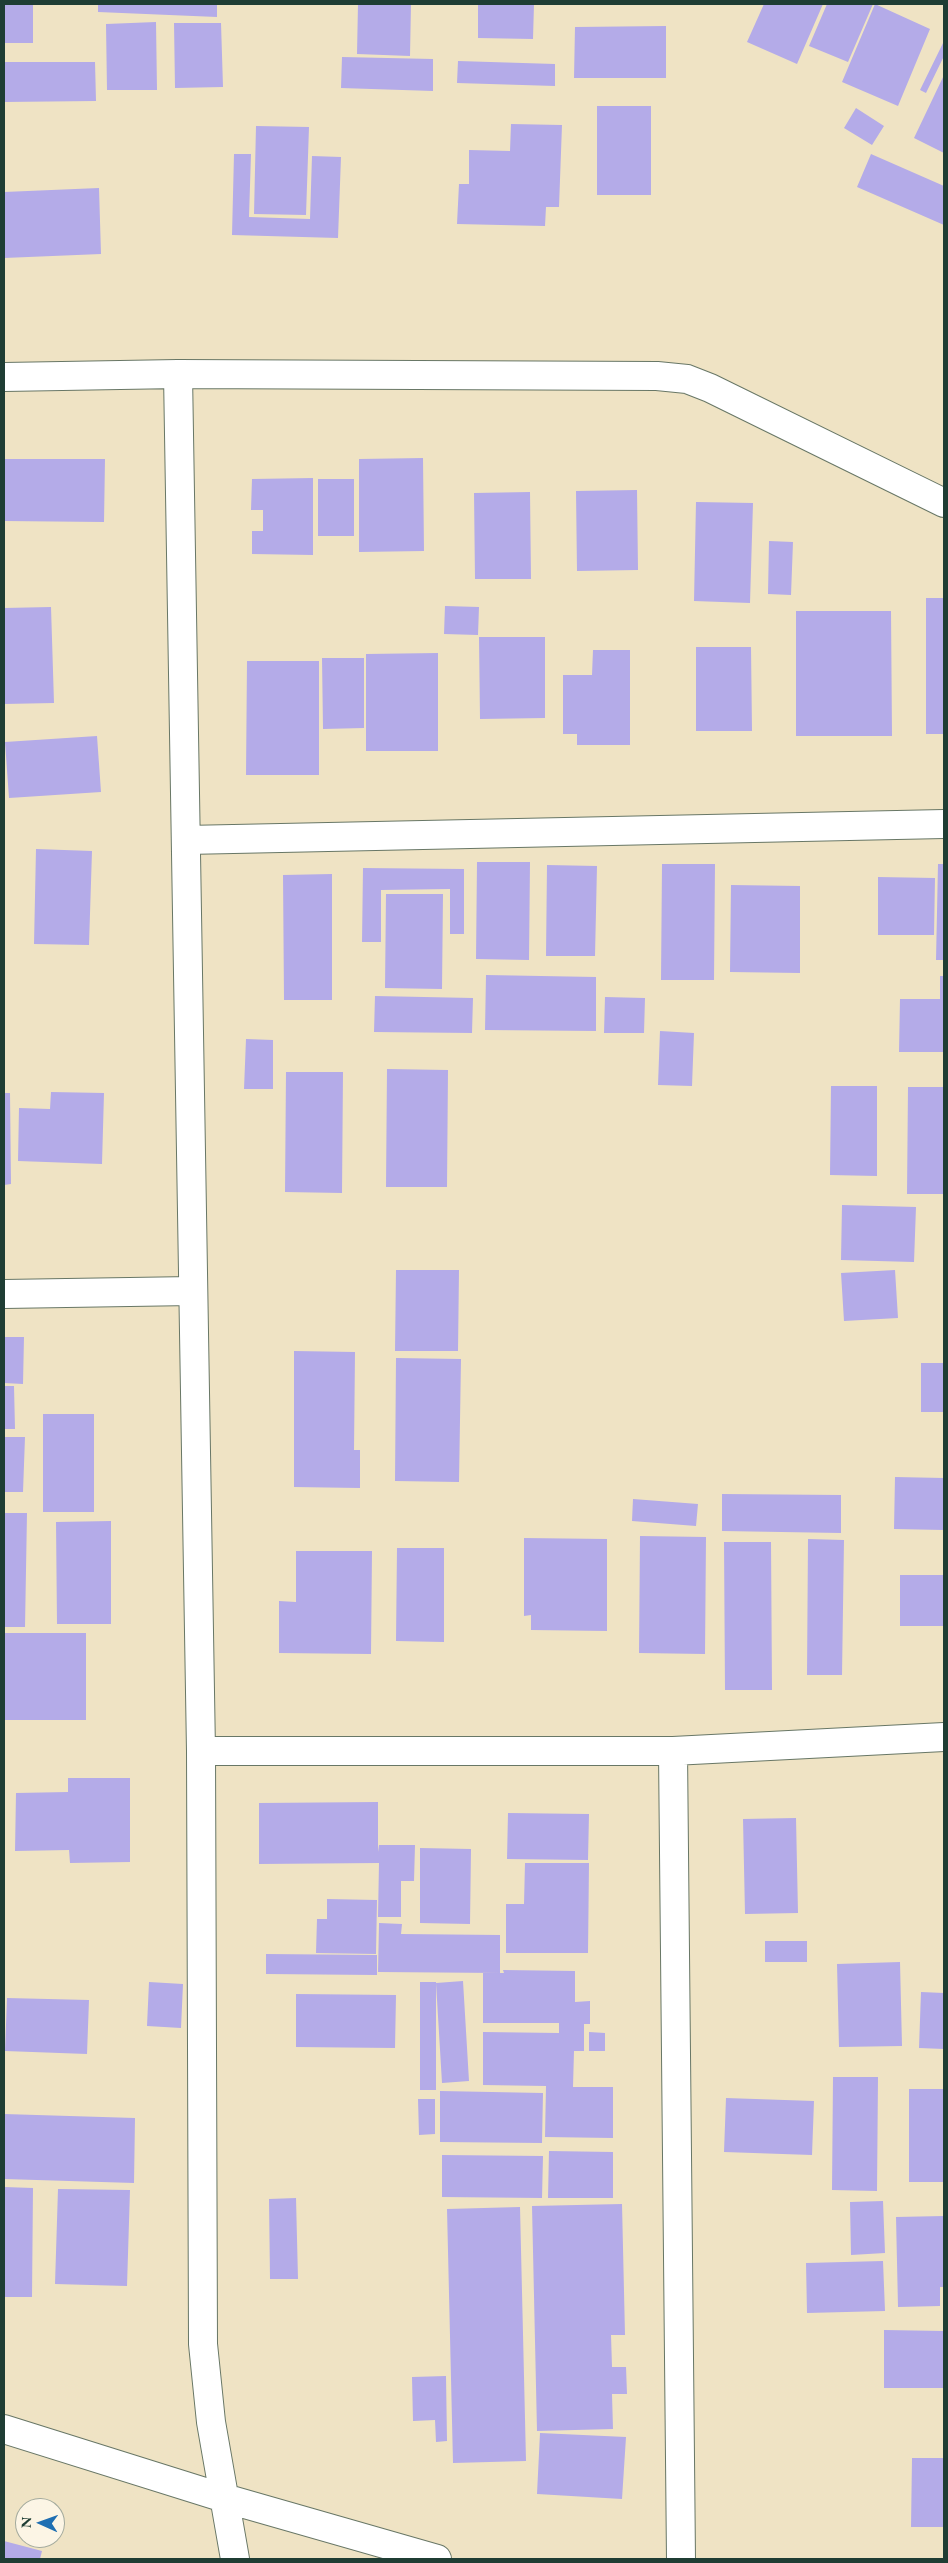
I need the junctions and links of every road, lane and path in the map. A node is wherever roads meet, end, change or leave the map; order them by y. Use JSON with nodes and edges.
{"nodes":[{"id":1,"x":178,"y":374,"type":"junction"},
{"id":2,"x":4,"y":377,"type":"edge"},
{"id":3,"x":944,"y":503,"type":"edge"},
{"id":4,"x":944,"y":824,"type":"edge"},
{"id":5,"x":186,"y":840,"type":"junction"},
{"id":6,"x":192,"y":1291,"type":"junction"},
{"id":7,"x":4,"y":1294,"type":"edge"},
{"id":8,"x":944,"y":1737,"type":"edge"},
{"id":9,"x":201,"y":1751,"type":"junction"},
{"id":10,"x":673,"y":1751,"type":"junction"},
{"id":11,"x":4,"y":2429,"type":"edge"},
{"id":12,"x":224,"y":2498,"type":"junction"},
{"id":13,"x":235,"y":2559,"type":"edge"},
{"id":14,"x":437,"y":2559,"type":"edge"},
{"id":15,"x":681,"y":2559,"type":"edge"}],
"edges":[{"from":1,"to":2,"type":"street"},
{"from":1,"to":3,"type":"street"},
{"from":1,"to":5,"type":"street"},
{"from":4,"to":5,"type":"street"},
{"from":5,"to":6,"type":"street"},
{"from":6,"to":7,"type":"street"},
{"from":6,"to":9,"type":"street"},
{"from":8,"to":10,"type":"street"},
{"from":9,"to":10,"type":"street"},
{"from":9,"to":12,"type":"street"},
{"from":10,"to":15,"type":"street"},
{"from":11,"to":12,"type":"street"},
{"from":12,"to":13,"type":"street"},
{"from":12,"to":14,"type":"street"}]}
